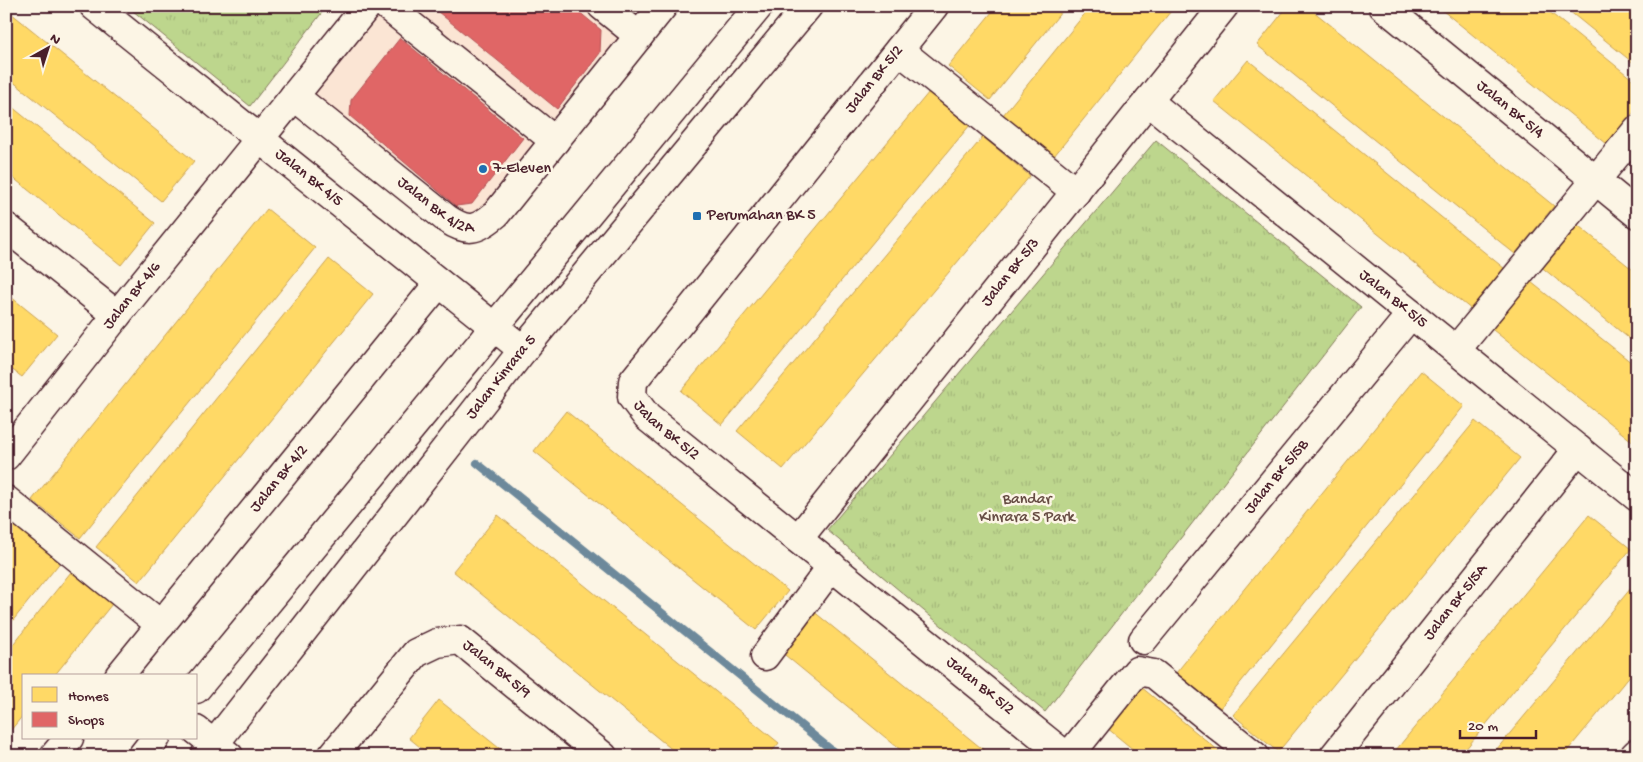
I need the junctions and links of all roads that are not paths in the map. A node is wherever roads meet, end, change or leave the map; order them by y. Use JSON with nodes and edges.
{"nodes":[{"id":1,"x":94,"y":6,"type":"edge"},
{"id":2,"x":368,"y":6,"type":"edge"},
{"id":3,"x":387,"y":6,"type":"edge"},
{"id":4,"x":602,"y":6,"type":"edge"},
{"id":5,"x":663,"y":6,"type":"edge"},
{"id":6,"x":759,"y":6,"type":"edge"},
{"id":7,"x":808,"y":6,"type":"edge"},
{"id":8,"x":934,"y":6,"type":"edge"},
{"id":9,"x":1224,"y":6,"type":"edge"},
{"id":10,"x":1384,"y":6,"type":"edge"},
{"id":11,"x":639,"y":36,"type":"junction"},
{"id":12,"x":899,"y":50,"type":"junction"},
{"id":13,"x":294,"y":96,"type":"junction"},
{"id":14,"x":1148,"y":101,"type":"junction"},
{"id":15,"x":1637,"y":130,"type":"edge"},
{"id":16,"x":260,"y":139,"type":"junction"},
{"id":17,"x":555,"y":141,"type":"junction"},
{"id":18,"x":1596,"y":180,"type":"junction"},
{"id":19,"x":1076,"y":192,"type":"junction"},
{"id":20,"x":1637,"y":214,"type":"edge"},
{"id":21,"x":6,"y":227,"type":"edge"},
{"id":22,"x":439,"y":283,"type":"junction"},
{"id":23,"x":1411,"y":314,"type":"junction"},
{"id":24,"x":117,"y":315,"type":"junction"},
{"id":25,"x":494,"y":327,"type":"junction"},
{"id":26,"x":523,"y":350,"type":"junction"},
{"id":27,"x":1456,"y":350,"type":"junction"},
{"id":28,"x":1578,"y":449,"type":"junction"},
{"id":29,"x":6,"y":456,"type":"edge"},
{"id":30,"x":1637,"y":497,"type":"edge"},
{"id":31,"x":6,"y":500,"type":"edge"},
{"id":32,"x":798,"y":539,"type":"junction"},
{"id":33,"x":832,"y":566,"type":"junction"},
{"id":34,"x":161,"y":625,"type":"junction"},
{"id":35,"x":1142,"y":640,"type":"dead end"},
{"id":36,"x":765,"y":656,"type":"dead end"},
{"id":37,"x":122,"y":674,"type":"edge"},
{"id":38,"x":198,"y":687,"type":"edge"},
{"id":39,"x":66,"y":740,"type":"edge"},
{"id":40,"x":154,"y":740,"type":"edge"},
{"id":41,"x":211,"y":746,"type":"edge"},
{"id":42,"x":1637,"y":753,"type":"edge"},
{"id":43,"x":54,"y":756,"type":"edge"},
{"id":44,"x":142,"y":756,"type":"edge"},
{"id":45,"x":332,"y":756,"type":"edge"},
{"id":46,"x":603,"y":756,"type":"edge"},
{"id":47,"x":1067,"y":756,"type":"edge"},
{"id":48,"x":1255,"y":756,"type":"edge"},
{"id":49,"x":1334,"y":756,"type":"edge"},
{"id":50,"x":1634,"y":756,"type":"edge"}],
"edges":[{"from":1,"to":16,"type":"street","name":"Jalan BK 4/5"},
{"from":2,"to":13,"type":"street"},
{"from":3,"to":17,"type":"street"},
{"from":4,"to":11,"type":"street"},
{"from":5,"to":11,"type":"street","name":"Jalan BK 4/2A"},
{"from":6,"to":25,"type":"street"},
{"from":7,"to":26,"type":"street","name":"Jalan Kinrara 5"},
{"from":8,"to":12,"type":"street","name":"Jalan BK 5/2"},
{"from":9,"to":14,"type":"street","name":"Jalan BK 5/3"},
{"from":10,"to":18,"type":"street","name":"Jalan BK 5/4"},
{"from":11,"to":17,"type":"street","name":"Jalan BK 4/2A"},
{"from":12,"to":19,"type":"street"},
{"from":12,"to":32,"type":"street","name":"Jalan BK 5/2"},
{"from":13,"to":16,"type":"street"},
{"from":13,"to":17,"type":"street","name":"Jalan BK 4/2A"},
{"from":14,"to":19,"type":"street","name":"Jalan BK 5/3"},
{"from":14,"to":23,"type":"street","name":"Jalan BK 5/5"},
{"from":15,"to":18,"type":"street"},
{"from":16,"to":22,"type":"street","name":"Jalan BK 4/5"},
{"from":16,"to":24,"type":"street","name":"Jalan BK 4/6"},
{"from":18,"to":20,"type":"street","name":"Jalan BK 5/4"},
{"from":18,"to":27,"type":"street"},
{"from":19,"to":32,"type":"street","name":"Jalan BK 5/3"},
{"from":21,"to":24,"type":"street"},
{"from":22,"to":25,"type":"street","name":"Jalan BK 4/5"},
{"from":22,"to":34,"type":"street","name":"Jalan BK 4/2"},
{"from":23,"to":27,"type":"street","name":"Jalan BK 5/5"},
{"from":23,"to":35,"type":"street","name":"Jalan BK 5/5B"},
{"from":24,"to":29,"type":"street","name":"Jalan BK 4/6"},
{"from":25,"to":26,"type":"street","name":"Jalan BK 4/5"},
{"from":25,"to":38,"type":"street"},
{"from":26,"to":41,"type":"street","name":"Jalan Kinrara 5"},
{"from":27,"to":28,"type":"street","name":"Jalan BK 5/5"},
{"from":28,"to":30,"type":"street","name":"Jalan BK 5/5"},
{"from":28,"to":49,"type":"street","name":"Jalan BK 5/5A"},
{"from":31,"to":34,"type":"street"},
{"from":32,"to":33,"type":"street","name":"Jalan BK 5/2"},
{"from":33,"to":36,"type":"street"},
{"from":33,"to":47,"type":"street","name":"Jalan BK 5/2"},
{"from":34,"to":37,"type":"street","name":"Jalan BK 4/2"},
{"from":39,"to":43,"type":"street"},
{"from":40,"to":44,"type":"street"},
{"from":42,"to":50,"type":"street"},
{"from":45,"to":46,"type":"street","name":"Jalan BK 5/9"},
{"from":47,"to":48,"type":"street"}]}
